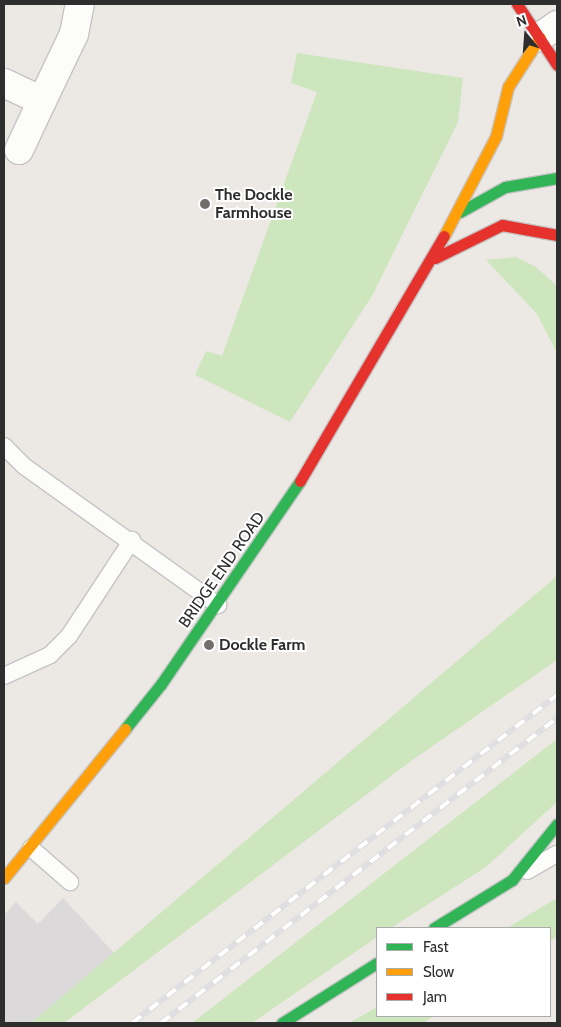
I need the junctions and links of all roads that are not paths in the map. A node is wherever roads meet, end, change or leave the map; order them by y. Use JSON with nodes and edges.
{"nodes":[{"id":1,"x":80,"y":4,"type":"edge"},
{"id":2,"x":517,"y":4,"type":"edge"},
{"id":3,"x":548,"y":31,"type":"edge"},
{"id":4,"x":557,"y":65,"type":"edge"},
{"id":5,"x":4,"y":83,"type":"edge"},
{"id":6,"x":42,"y":101,"type":"junction"},
{"id":7,"x":12,"y":155,"type":"edge"},
{"id":8,"x":557,"y":178,"type":"edge"},
{"id":9,"x":459,"y":213,"type":"junction"},
{"id":10,"x":557,"y":235,"type":"edge"},
{"id":11,"x":435,"y":258,"type":"junction"},
{"id":12,"x":4,"y":446,"type":"edge"},
{"id":13,"x":132,"y":540,"type":"junction"},
{"id":14,"x":218,"y":605,"type":"junction"},
{"id":15,"x":4,"y":676,"type":"edge"},
{"id":16,"x":557,"y":824,"type":"edge"},
{"id":17,"x":31,"y":848,"type":"junction"},
{"id":18,"x":557,"y":854,"type":"edge"},
{"id":19,"x":4,"y":878,"type":"edge"},
{"id":20,"x":512,"y":880,"type":"junction"},
{"id":21,"x":70,"y":882,"type":"dead end"},
{"id":22,"x":436,"y":927,"type":"edge"},
{"id":23,"x":376,"y":965,"type":"edge"},
{"id":24,"x":282,"y":1023,"type":"edge"}],
"edges":[{"from":1,"to":6,"type":"street"},
{"from":2,"to":3,"type":"main road"},
{"from":3,"to":4,"type":"main road"},
{"from":3,"to":9,"type":"main road","name":"BRIDGE END ROAD"},
{"from":5,"to":6,"type":"street"},
{"from":6,"to":7,"type":"street"},
{"from":8,"to":9,"type":"main road"},
{"from":9,"to":11,"type":"main road","name":"BRIDGE END ROAD"},
{"from":10,"to":11,"type":"main road"},
{"from":11,"to":14,"type":"main road","name":"BRIDGE END ROAD"},
{"from":12,"to":13,"type":"lane"},
{"from":13,"to":14,"type":"lane"},
{"from":13,"to":15,"type":"lane"},
{"from":14,"to":17,"type":"main road","name":"BRIDGE END ROAD"},
{"from":16,"to":20,"type":"main road"},
{"from":17,"to":19,"type":"main road","name":"BRIDGE END ROAD"},
{"from":17,"to":21,"type":"lane"},
{"from":18,"to":20,"type":"lane"},
{"from":20,"to":22,"type":"main road"},
{"from":23,"to":24,"type":"main road"}]}
